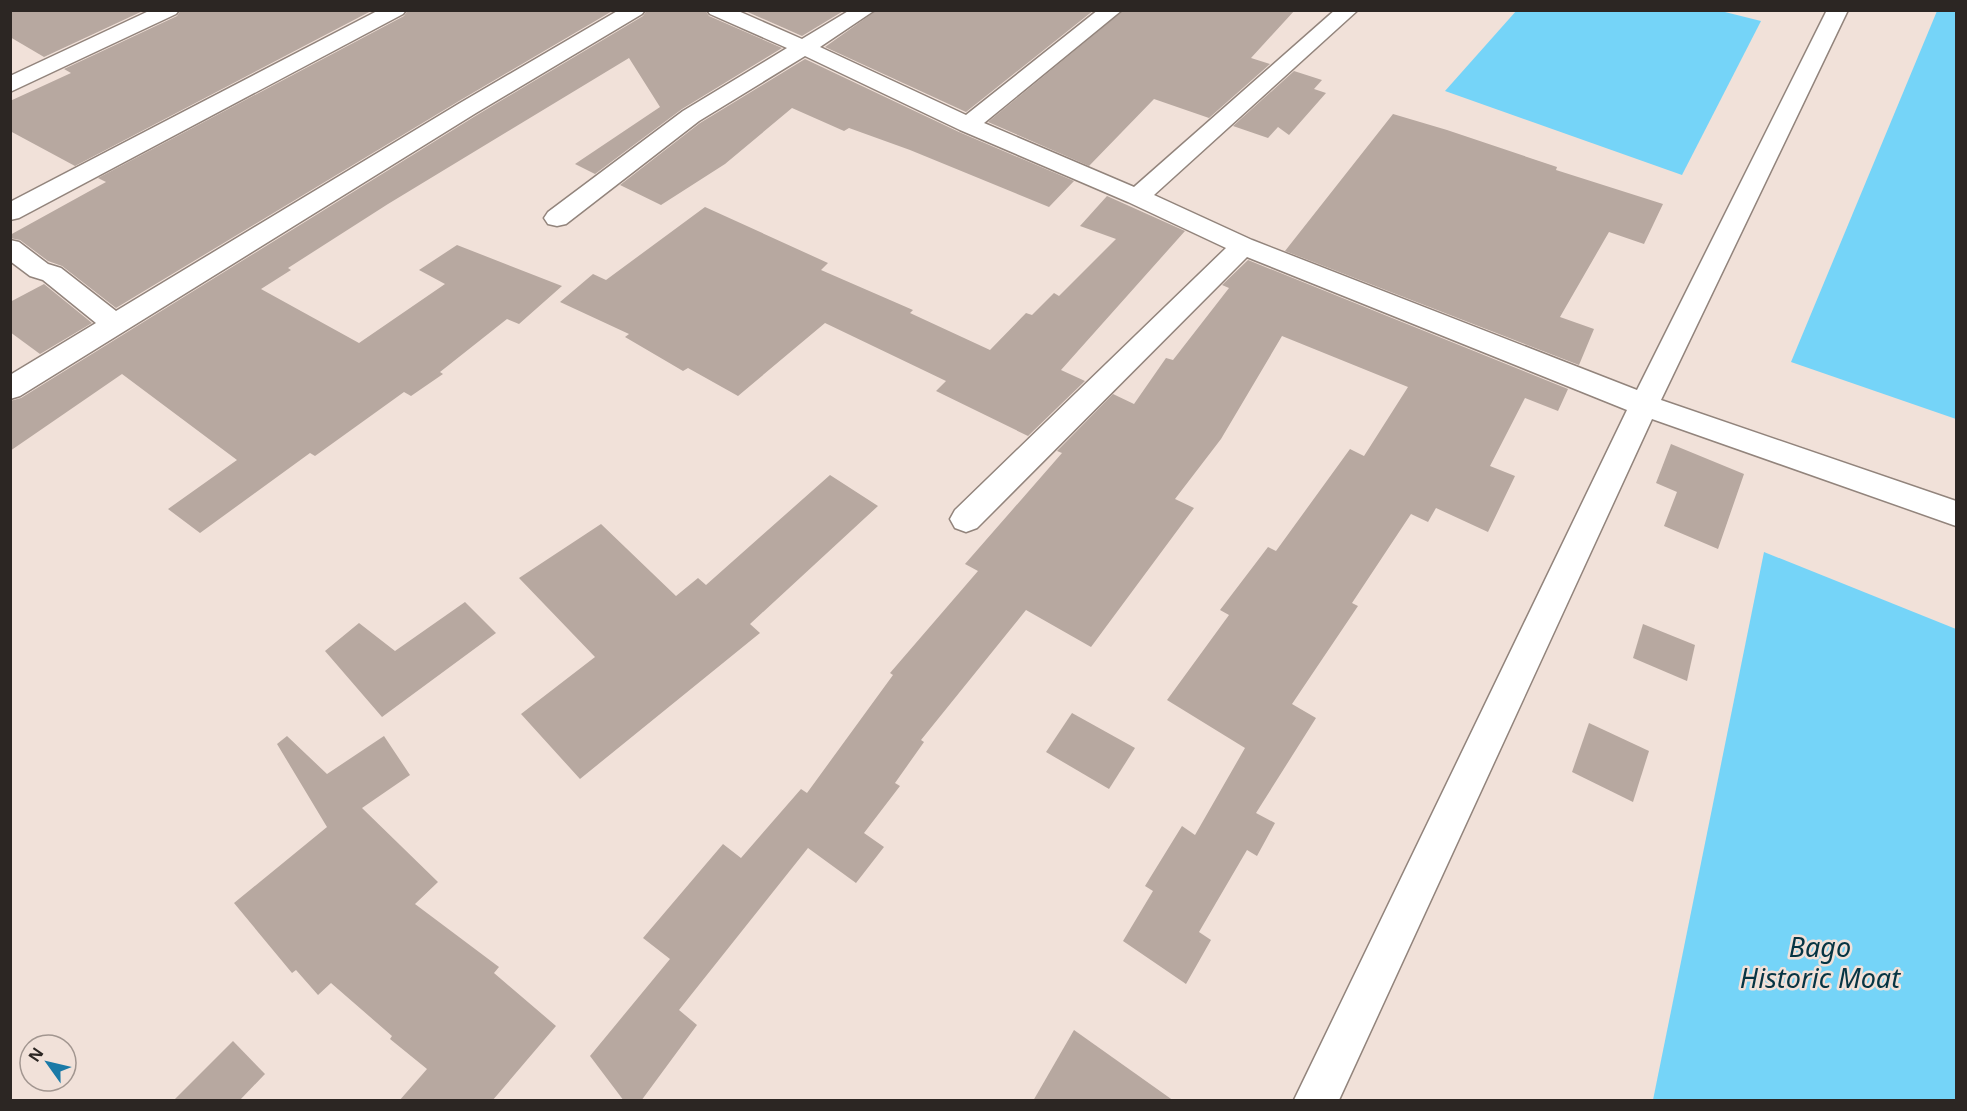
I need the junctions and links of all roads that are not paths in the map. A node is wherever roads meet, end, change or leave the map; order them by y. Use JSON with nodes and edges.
{"nodes":[{"id":1,"x":169,"y":10,"type":"edge"},
{"id":2,"x":396,"y":10,"type":"edge"},
{"id":3,"x":635,"y":10,"type":"edge"},
{"id":4,"x":717,"y":10,"type":"edge"},
{"id":5,"x":865,"y":10,"type":"edge"},
{"id":6,"x":1112,"y":10,"type":"edge"},
{"id":7,"x":1348,"y":10,"type":"edge"},
{"id":8,"x":1838,"y":10,"type":"edge"},
{"id":9,"x":805,"y":48,"type":"junction"},
{"id":10,"x":10,"y":85,"type":"edge"},
{"id":11,"x":968,"y":125,"type":"junction"},
{"id":12,"x":1137,"y":197,"type":"junction"},
{"id":13,"x":10,"y":212,"type":"edge"},
{"id":14,"x":557,"y":218,"type":"dead end"},
{"id":15,"x":1243,"y":246,"type":"junction"},
{"id":16,"x":10,"y":248,"type":"edge"},
{"id":17,"x":116,"y":325,"type":"junction"},
{"id":18,"x":10,"y":389,"type":"edge"},
{"id":19,"x":1644,"y":405,"type":"junction"},
{"id":20,"x":1956,"y":514,"type":"edge"},
{"id":21,"x":966,"y":519,"type":"dead end"},
{"id":22,"x":1316,"y":1101,"type":"edge"}],
"edges":[{"from":1,"to":10,"type":"street"},
{"from":2,"to":13,"type":"street"},
{"from":3,"to":17,"type":"street"},
{"from":4,"to":9,"type":"street"},
{"from":5,"to":9,"type":"street"},
{"from":6,"to":11,"type":"street"},
{"from":7,"to":12,"type":"street"},
{"from":8,"to":19,"type":"street"},
{"from":9,"to":11,"type":"street"},
{"from":9,"to":14,"type":"street"},
{"from":11,"to":12,"type":"street"},
{"from":12,"to":15,"type":"street"},
{"from":15,"to":19,"type":"street"},
{"from":15,"to":21,"type":"street"},
{"from":16,"to":17,"type":"street"},
{"from":17,"to":18,"type":"street"},
{"from":19,"to":20,"type":"street"},
{"from":19,"to":22,"type":"street"}]}
